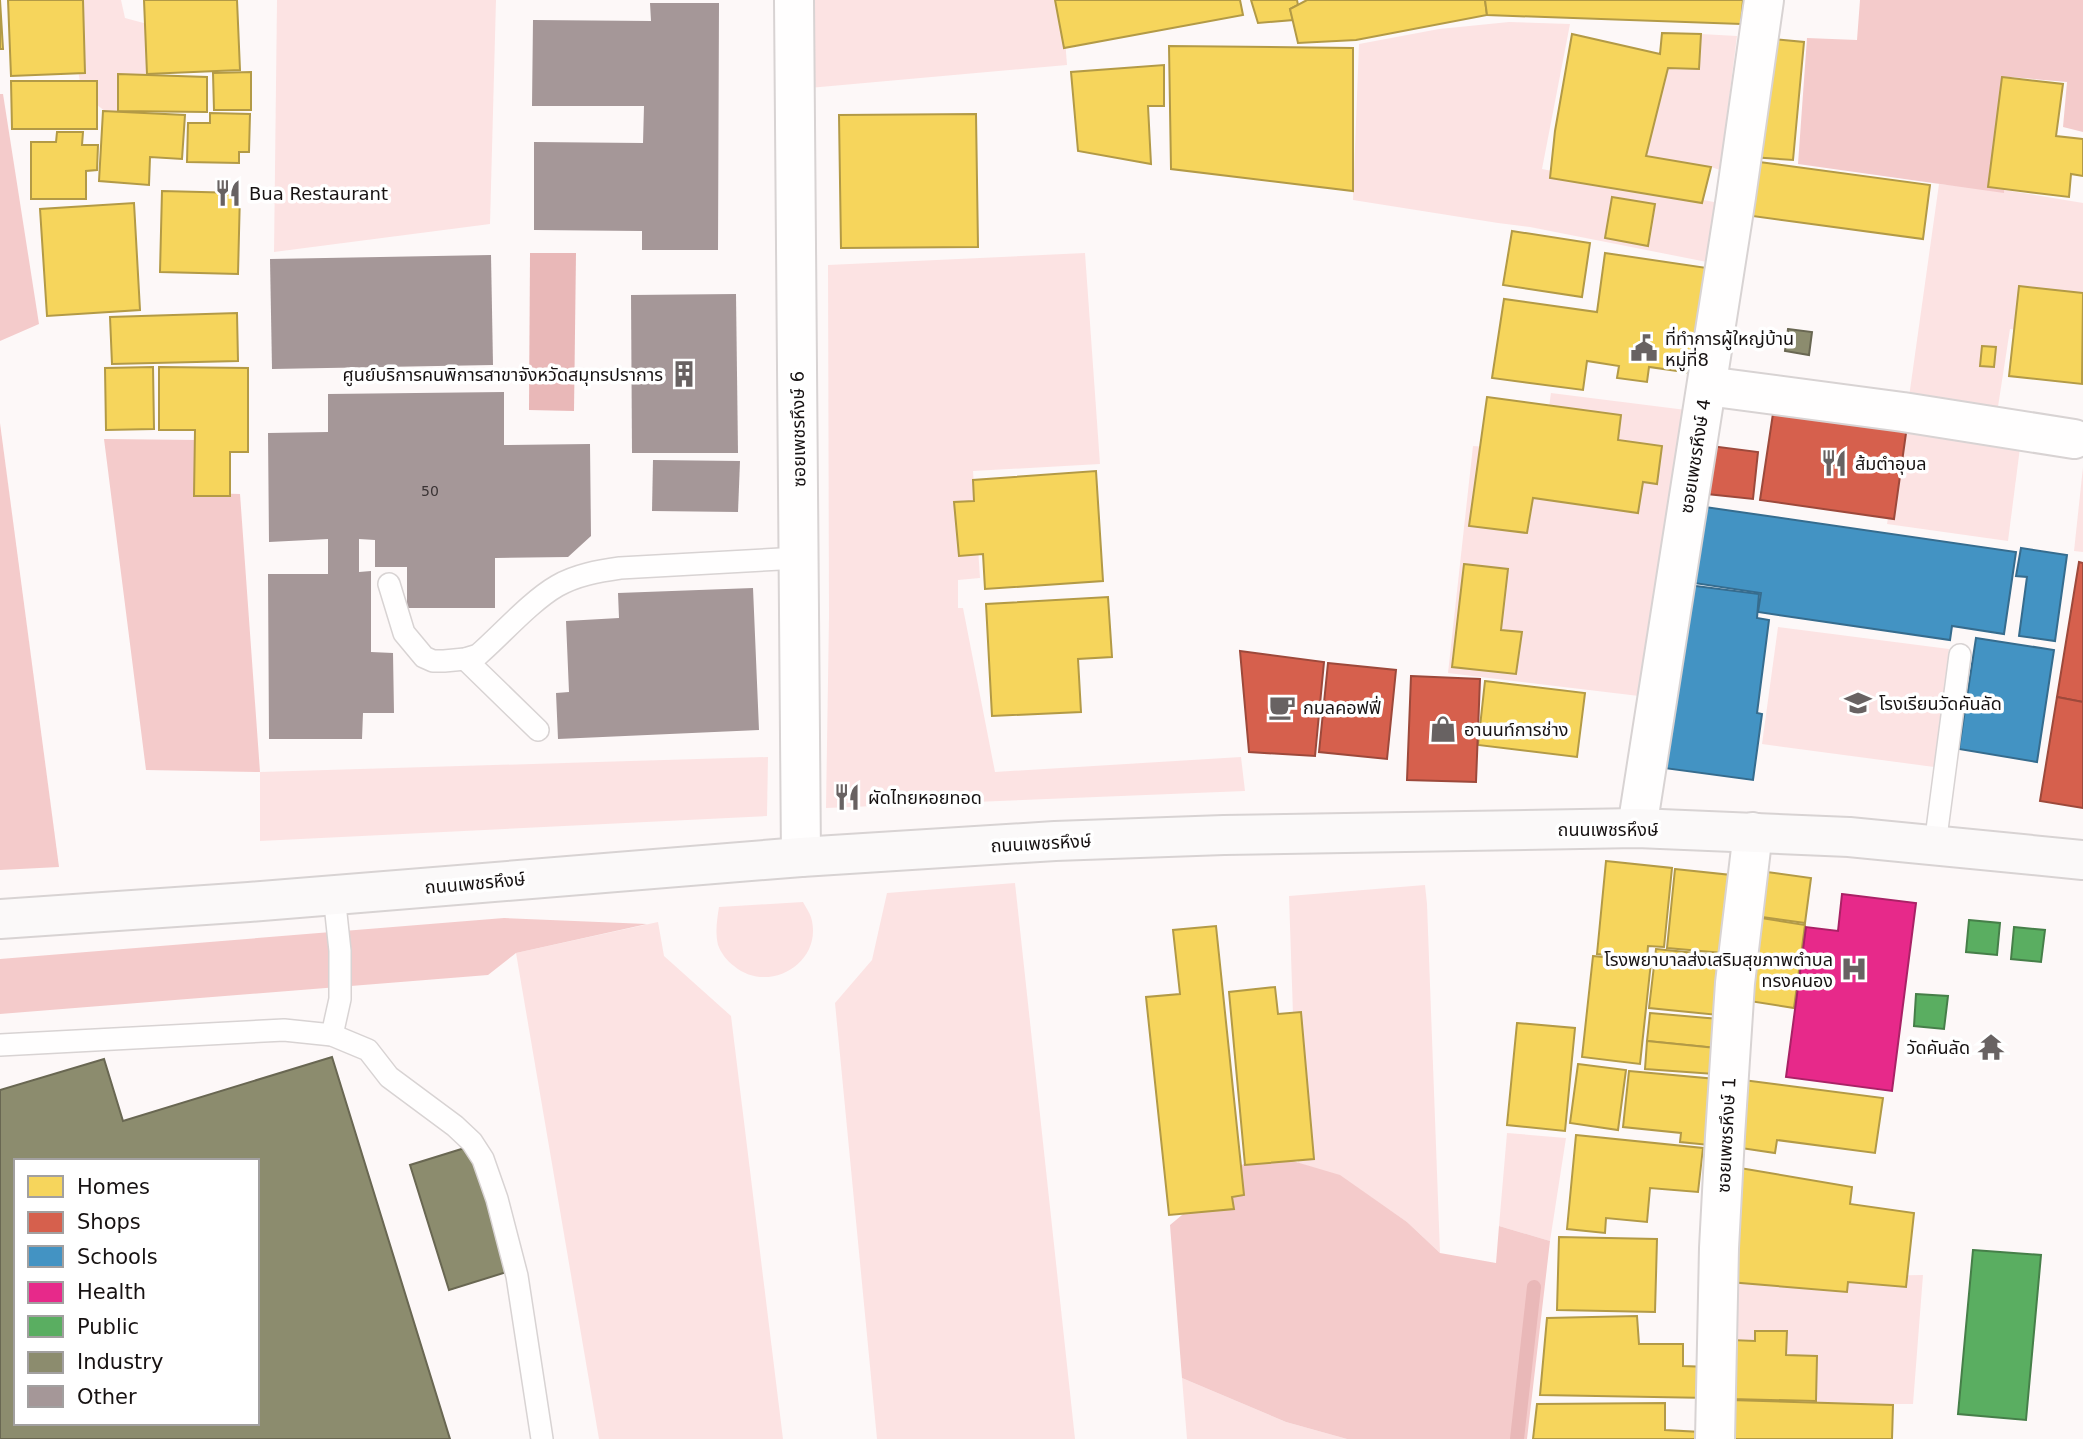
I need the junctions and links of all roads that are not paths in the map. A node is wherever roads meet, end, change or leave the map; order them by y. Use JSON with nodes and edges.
{"nodes":[{"id":1,"x":794,"y":0,"type":"edge"},
{"id":2,"x":1764,"y":0,"type":"edge"},
{"id":3,"x":1707,"y":386,"type":"junction"},
{"id":4,"x":2074,"y":439,"type":"dead end"},
{"id":5,"x":799,"y":558,"type":"junction"},
{"id":6,"x":389,"y":584,"type":"dead end"},
{"id":7,"x":1959,"y":655,"type":"dead end"},
{"id":8,"x":465,"y":659,"type":"junction"},
{"id":9,"x":538,"y":730,"type":"dead end"},
{"id":10,"x":1637,"y":828,"type":"junction"},
{"id":11,"x":1753,"y":832,"type":"junction"},
{"id":12,"x":1935,"y":845,"type":"junction"},
{"id":13,"x":801,"y":857,"type":"junction"},
{"id":14,"x":2083,"y":860,"type":"edge"},
{"id":15,"x":334,"y":895,"type":"junction"},
{"id":16,"x":0,"y":919,"type":"edge"},
{"id":17,"x":332,"y":1035,"type":"junction"},
{"id":18,"x":0,"y":1045,"type":"edge"},
{"id":19,"x":542,"y":1439,"type":"edge"},
{"id":20,"x":1715,"y":1439,"type":"edge"}],
"edges":[{"from":1,"to":5,"type":"street","name":"ซอยเพชรหึงษ์ 6"},
{"from":2,"to":3,"type":"street","name":"ซอยเพชรหึงษ์ 4"},
{"from":3,"to":4,"type":"street"},
{"from":3,"to":10,"type":"street","name":"ซอยเพชรหึงษ์ 4"},
{"from":5,"to":8,"type":"lane"},
{"from":5,"to":13,"type":"street","name":"ซอยเพชรหึงษ์ 6"},
{"from":6,"to":8,"type":"lane"},
{"from":7,"to":12,"type":"lane"},
{"from":8,"to":9,"type":"lane"},
{"from":10,"to":11,"type":"main road","name":"ถนนเพชรหึงษ์"},
{"from":10,"to":13,"type":"main road","name":"ถนนเพชรหึงษ์"},
{"from":11,"to":12,"type":"main road","name":"ถนนเพชรหึงษ์"},
{"from":11,"to":20,"type":"street","name":"ซอยเพชรหึงษ์ 1"},
{"from":12,"to":14,"type":"main road","name":"ถนนเพชรหึงษ์"},
{"from":13,"to":15,"type":"main road","name":"ถนนเพชรหึงษ์"},
{"from":15,"to":16,"type":"main road","name":"ถนนเพชรหึงษ์"},
{"from":15,"to":17,"type":"lane"},
{"from":17,"to":18,"type":"lane"},
{"from":17,"to":19,"type":"lane"}]}
